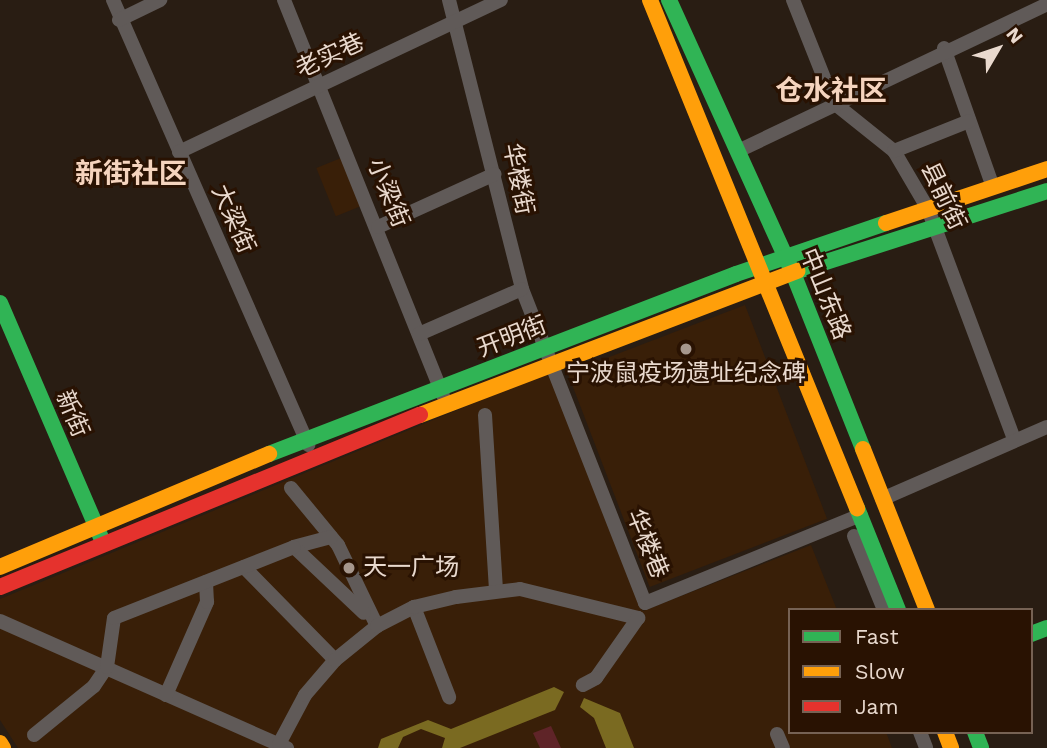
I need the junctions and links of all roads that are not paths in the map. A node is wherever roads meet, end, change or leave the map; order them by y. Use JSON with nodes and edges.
{"nodes":[{"id":1,"x":113,"y":0,"type":"edge"},
{"id":2,"x":160,"y":0,"type":"edge"},
{"id":3,"x":284,"y":0,"type":"edge"},
{"id":4,"x":449,"y":0,"type":"edge"},
{"id":5,"x":501,"y":0,"type":"edge"},
{"id":6,"x":650,"y":0,"type":"edge"},
{"id":7,"x":669,"y":0,"type":"edge"},
{"id":8,"x":793,"y":0,"type":"edge"},
{"id":9,"x":1047,"y":4,"type":"edge"},
{"id":10,"x":119,"y":20,"type":"junction"},
{"id":11,"x":458,"y":20,"type":"junction"},
{"id":12,"x":944,"y":48,"type":"junction"},
{"id":13,"x":321,"y":85,"type":"junction"},
{"id":14,"x":834,"y":103,"type":"junction"},
{"id":15,"x":969,"y":121,"type":"junction"},
{"id":16,"x":738,"y":151,"type":"junction"},
{"id":17,"x":894,"y":151,"type":"junction"},
{"id":18,"x":179,"y":152,"type":"junction"},
{"id":19,"x":1047,"y":169,"type":"edge"},
{"id":20,"x":495,"y":174,"type":"junction"},
{"id":21,"x":993,"y":187,"type":"junction"},
{"id":22,"x":1047,"y":191,"type":"edge"},
{"id":23,"x":928,"y":209,"type":"junction"},
{"id":24,"x":935,"y":226,"type":"junction"},
{"id":25,"x":378,"y":227,"type":"junction"},
{"id":26,"x":786,"y":257,"type":"junction"},
{"id":27,"x":760,"y":265,"type":"junction"},
{"id":28,"x":793,"y":272,"type":"junction"},
{"id":29,"x":767,"y":281,"type":"junction"},
{"id":30,"x":522,"y":289,"type":"junction"},
{"id":31,"x":0,"y":303,"type":"edge"},
{"id":32,"x":419,"y":334,"type":"junction"},
{"id":33,"x":548,"y":356,"type":"junction"},
{"id":34,"x":440,"y":389,"type":"junction"},
{"id":35,"x":446,"y":405,"type":"junction"},
{"id":36,"x":485,"y":415,"type":"dead end"},
{"id":37,"x":1047,"y":427,"type":"edge"},
{"id":38,"x":306,"y":439,"type":"junction"},
{"id":39,"x":1014,"y":439,"type":"junction"},
{"id":40,"x":313,"y":456,"type":"junction"},
{"id":41,"x":290,"y":488,"type":"dead end"},
{"id":42,"x":882,"y":499,"type":"junction"},
{"id":43,"x":861,"y":515,"type":"junction"},
{"id":44,"x":99,"y":535,"type":"junction"},
{"id":45,"x":331,"y":537,"type":"junction"},
{"id":46,"x":854,"y":537,"type":"dead end"},
{"id":47,"x":294,"y":547,"type":"junction"},
{"id":48,"x":0,"y":567,"type":"edge"},
{"id":49,"x":244,"y":567,"type":"junction"},
{"id":50,"x":206,"y":582,"type":"junction"},
{"id":51,"x":0,"y":587,"type":"edge"},
{"id":52,"x":496,"y":591,"type":"junction"},
{"id":53,"x":414,"y":607,"type":"junction"},
{"id":54,"x":883,"y":608,"type":"edge"},
{"id":55,"x":897,"y":608,"type":"edge"},
{"id":56,"x":926,"y":608,"type":"edge"},
{"id":57,"x":0,"y":621,"type":"edge"},
{"id":58,"x":373,"y":622,"type":"junction"},
{"id":59,"x":335,"y":660,"type":"junction"},
{"id":60,"x":107,"y":667,"type":"junction"},
{"id":61,"x":583,"y":685,"type":"dead end"},
{"id":62,"x":166,"y":695,"type":"junction"},
{"id":63,"x":449,"y":697,"type":"dead end"},
{"id":64,"x":777,"y":734,"type":"dead end"},
{"id":65,"x":34,"y":736,"type":"dead end"},
{"id":66,"x":0,"y":743,"type":"edge"},
{"id":67,"x":283,"y":746,"type":"edge"},
{"id":68,"x":3,"y":748,"type":"edge"},
{"id":69,"x":783,"y":748,"type":"edge"}],
"edges":[{"from":1,"to":10,"type":"street","name":"大梁街"},
{"from":2,"to":10,"type":"street"},
{"from":3,"to":13,"type":"street","name":"小梁街"},
{"from":4,"to":11,"type":"street","name":"华楼街"},
{"from":5,"to":11,"type":"street","name":"老实巷"},
{"from":6,"to":27,"type":"street","name":"中山东路"},
{"from":7,"to":16,"type":"street","name":"中山东路"},
{"from":8,"to":14,"type":"street","name":"县前街"},
{"from":9,"to":12,"type":"street"},
{"from":10,"to":18,"type":"street","name":"大梁街"},
{"from":11,"to":13,"type":"street","name":"老实巷"},
{"from":11,"to":20,"type":"street","name":"华楼街"},
{"from":12,"to":14,"type":"street"},
{"from":12,"to":15,"type":"street"},
{"from":13,"to":18,"type":"street","name":"老实巷"},
{"from":13,"to":25,"type":"street","name":"小梁街"},
{"from":14,"to":16,"type":"street"},
{"from":14,"to":17,"type":"street","name":"县前街"},
{"from":15,"to":17,"type":"street"},
{"from":15,"to":21,"type":"street"},
{"from":16,"to":26,"type":"street","name":"中山东路"},
{"from":17,"to":23,"type":"street","name":"县前街"},
{"from":18,"to":38,"type":"street","name":"大梁街"},
{"from":19,"to":21,"type":"street","name":"开明街"},
{"from":20,"to":25,"type":"street"},
{"from":20,"to":30,"type":"street","name":"华楼街"},
{"from":21,"to":23,"type":"street","name":"开明街"},
{"from":22,"to":24,"type":"street","name":"开明街"},
{"from":23,"to":24,"type":"street","name":"县前街"},
{"from":23,"to":26,"type":"street","name":"开明街"},
{"from":24,"to":28,"type":"street","name":"开明街"},
{"from":24,"to":39,"type":"street","name":"县前街"},
{"from":25,"to":32,"type":"street","name":"小梁街"},
{"from":26,"to":27,"type":"street","name":"开明街"},
{"from":26,"to":28,"type":"street","name":"中山东路"},
{"from":27,"to":29,"type":"street","name":"中山东路"},
{"from":27,"to":33,"type":"street","name":"开明街"},
{"from":28,"to":29,"type":"street","name":"开明街"},
{"from":28,"to":42,"type":"street","name":"中山东路"},
{"from":29,"to":33,"type":"street","name":"开明街"},
{"from":29,"to":43,"type":"street","name":"中山东路"},
{"from":30,"to":32,"type":"street"},
{"from":30,"to":33,"type":"street","name":"华楼街"},
{"from":31,"to":44,"type":"street","name":"新街"},
{"from":32,"to":34,"type":"street","name":"小梁街"},
{"from":33,"to":34,"type":"street","name":"开明街"},
{"from":33,"to":35,"type":"street","name":"开明街"},
{"from":33,"to":43,"type":"street","name":"华楼巷"},
{"from":34,"to":35,"type":"street","name":"小梁街"},
{"from":34,"to":38,"type":"street","name":"开明街"},
{"from":35,"to":40,"type":"street","name":"开明街"},
{"from":36,"to":52,"type":"street"},
{"from":37,"to":39,"type":"street"},
{"from":38,"to":40,"type":"street","name":"大梁街"},
{"from":38,"to":44,"type":"street","name":"开明街"},
{"from":39,"to":42,"type":"street"},
{"from":40,"to":44,"type":"street","name":"开明街"},
{"from":41,"to":45,"type":"street"},
{"from":42,"to":56,"type":"street","name":"中山东路"},
{"from":43,"to":55,"type":"street","name":"中山东路"},
{"from":44,"to":48,"type":"street","name":"开明街"},
{"from":44,"to":51,"type":"street","name":"开明街"},
{"from":45,"to":47,"type":"street"},
{"from":45,"to":58,"type":"street"},
{"from":46,"to":54,"type":"street"},
{"from":47,"to":49,"type":"street"},
{"from":47,"to":58,"type":"street"},
{"from":49,"to":50,"type":"street"},
{"from":49,"to":59,"type":"street"},
{"from":50,"to":60,"type":"street"},
{"from":50,"to":62,"type":"street"},
{"from":52,"to":53,"type":"street"},
{"from":52,"to":61,"type":"street"},
{"from":53,"to":58,"type":"street"},
{"from":53,"to":63,"type":"street"},
{"from":57,"to":60,"type":"street"},
{"from":58,"to":59,"type":"street"},
{"from":59,"to":67,"type":"street"},
{"from":60,"to":62,"type":"street"},
{"from":60,"to":65,"type":"street"},
{"from":62,"to":67,"type":"street"},
{"from":64,"to":69,"type":"street"},
{"from":66,"to":68,"type":"street"}]}
